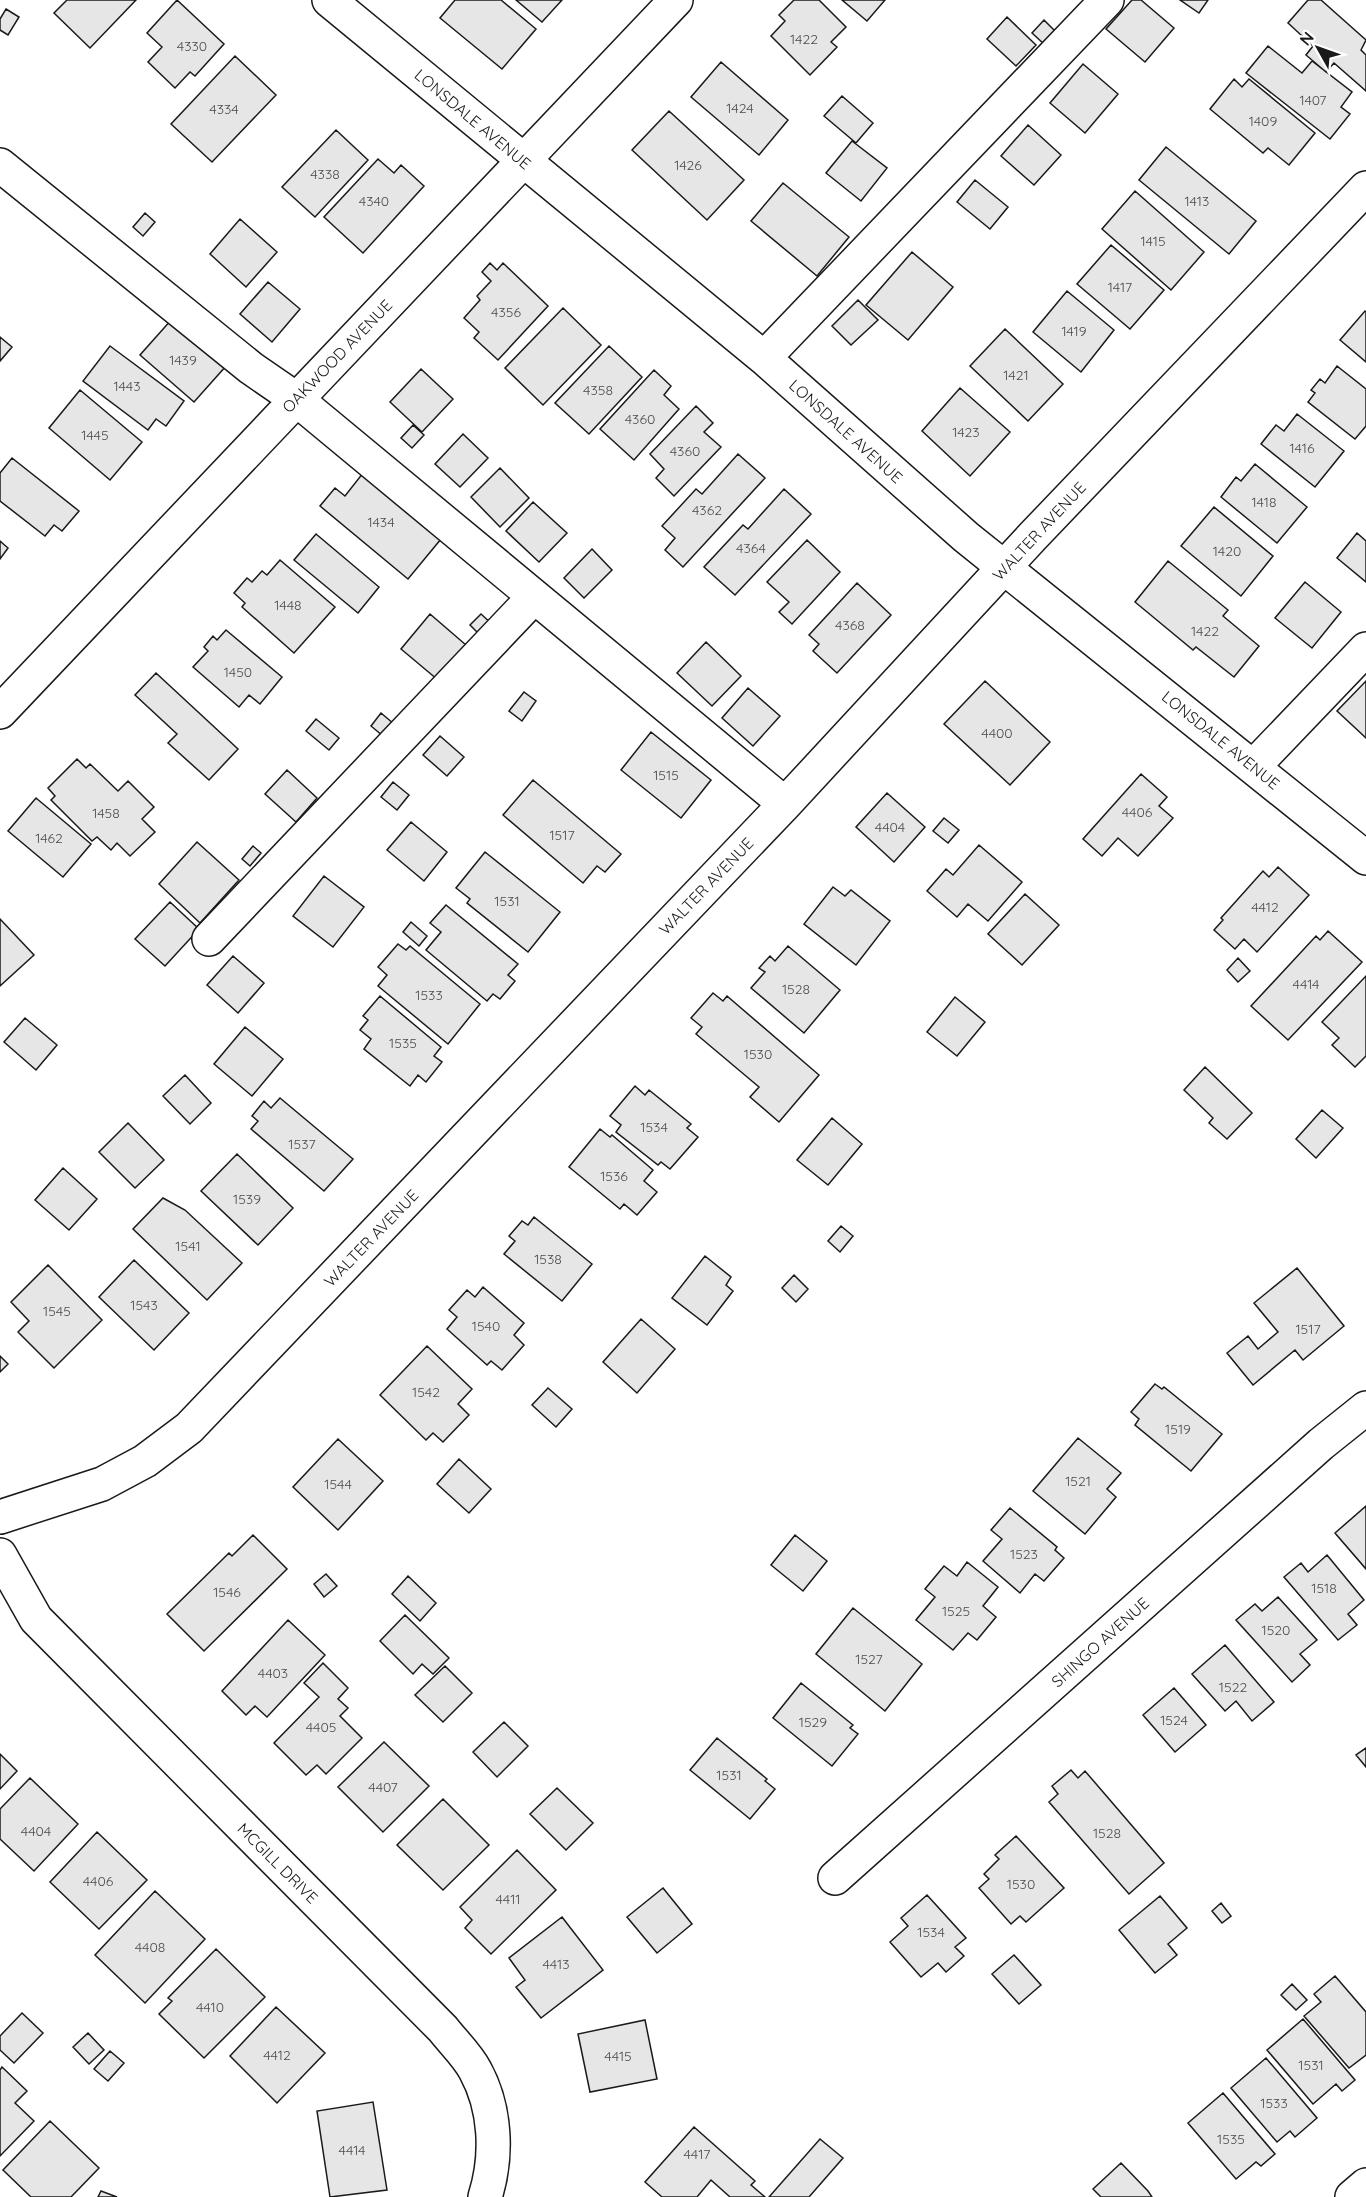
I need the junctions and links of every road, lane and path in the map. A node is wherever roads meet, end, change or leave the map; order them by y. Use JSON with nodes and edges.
{"nodes":[{"id":1,"x":329,"y":0,"type":"edge"},
{"id":2,"x":676,"y":0,"type":"edge"},
{"id":3,"x":1107,"y":0,"type":"edge"},
{"id":4,"x":522,"y":161,"type":"junction"},
{"id":5,"x":0,"y":165,"type":"edge"},
{"id":6,"x":1366,"y":188,"type":"edge"},
{"id":7,"x":764,"y":358,"type":"junction"},
{"id":8,"x":296,"y":399,"type":"junction"},
{"id":9,"x":1004,"y":567,"type":"junction"},
{"id":10,"x":534,"y":597,"type":"junction"},
{"id":11,"x":1366,"y":649,"type":"edge"},
{"id":12,"x":0,"y":712,"type":"edge"},
{"id":13,"x":1254,"y":766,"type":"junction"},
{"id":14,"x":785,"y":804,"type":"junction"},
{"id":15,"x":1366,"y":858,"type":"edge"},
{"id":16,"x":209,"y":939,"type":"dead end"},
{"id":17,"x":1366,"y":1408,"type":"edge"},
{"id":18,"x":0,"y":1517,"type":"edge"},
{"id":19,"x":0,"y":1555,"type":"edge"},
{"id":20,"x":835,"y":1878,"type":"dead end"},
{"id":21,"x":1366,"y":2185,"type":"edge"},
{"id":22,"x":485,"y":2197,"type":"edge"},
{"id":23,"x":1352,"y":2197,"type":"edge"}],
"edges":[{"from":1,"to":4,"type":"street","name":"LONSDALE AVENUE"},
{"from":2,"to":4,"type":"street","name":"OAKWOOD AVENUE"},
{"from":3,"to":7,"type":"street"},
{"from":4,"to":7,"type":"street","name":"LONSDALE AVENUE"},
{"from":4,"to":8,"type":"street","name":"OAKWOOD AVENUE"},
{"from":5,"to":8,"type":"street"},
{"from":6,"to":9,"type":"street","name":"WALTER AVENUE"},
{"from":7,"to":9,"type":"street","name":"LONSDALE AVENUE"},
{"from":8,"to":10,"type":"street"},
{"from":8,"to":12,"type":"street","name":"OAKWOOD AVENUE"},
{"from":9,"to":13,"type":"street","name":"LONSDALE AVENUE"},
{"from":9,"to":14,"type":"street","name":"WALTER AVENUE"},
{"from":10,"to":14,"type":"street"},
{"from":10,"to":16,"type":"street"},
{"from":11,"to":13,"type":"street"},
{"from":13,"to":15,"type":"street","name":"LONSDALE AVENUE"},
{"from":14,"to":18,"type":"street","name":"WALTER AVENUE"},
{"from":17,"to":20,"type":"street","name":"SHINGO AVENUE"},
{"from":19,"to":22,"type":"street","name":"MCGILL DRIVE"},
{"from":21,"to":23,"type":"street"}]}
